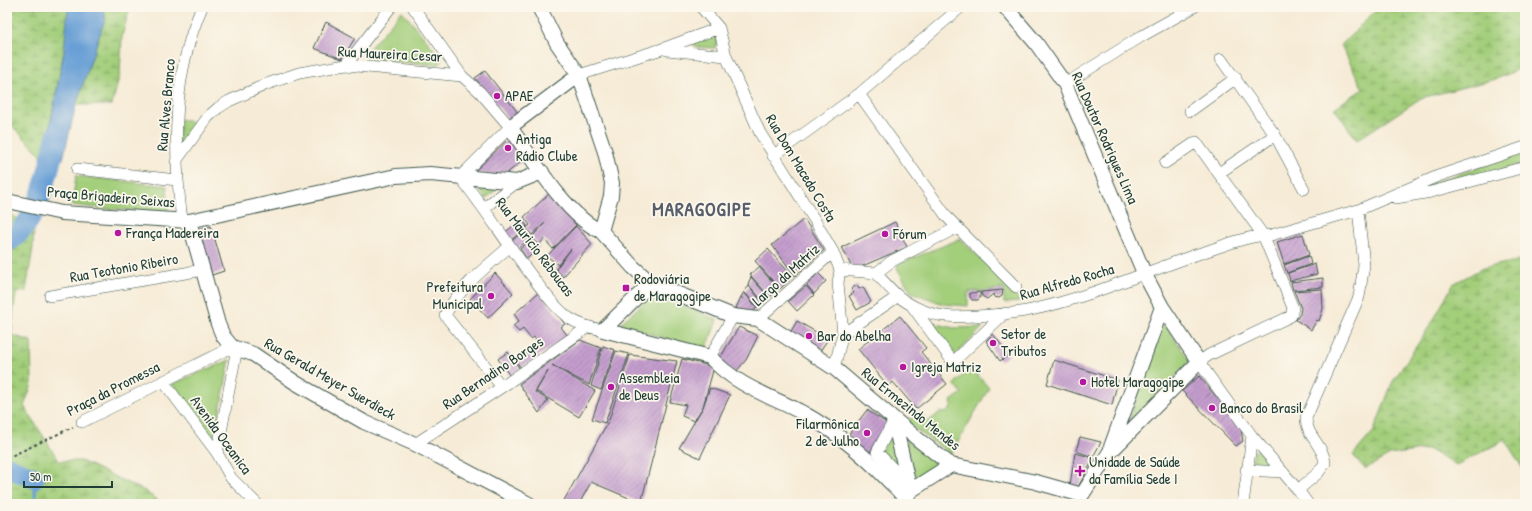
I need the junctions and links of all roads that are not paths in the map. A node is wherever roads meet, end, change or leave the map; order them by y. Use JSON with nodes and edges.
{"nodes":[{"id":1,"x":202,"y":7,"type":"edge"},
{"id":2,"x":391,"y":7,"type":"edge"},
{"id":3,"x":413,"y":7,"type":"edge"},
{"id":4,"x":539,"y":7,"type":"edge"},
{"id":5,"x":701,"y":7,"type":"edge"},
{"id":6,"x":961,"y":7,"type":"edge"},
{"id":7,"x":1005,"y":7,"type":"edge"},
{"id":8,"x":1194,"y":7,"type":"edge"},
{"id":9,"x":719,"y":28,"type":"junction"},
{"id":10,"x":662,"y":49,"type":"junction"},
{"id":11,"x":726,"y":56,"type":"junction"},
{"id":12,"x":1220,"y":59,"type":"dead end"},
{"id":13,"x":346,"y":65,"type":"junction"},
{"id":14,"x":579,"y":75,"type":"junction"},
{"id":15,"x":462,"y":76,"type":"junction"},
{"id":16,"x":1236,"y":78,"type":"junction"},
{"id":17,"x":1065,"y":84,"type":"junction"},
{"id":18,"x":859,"y":94,"type":"junction"},
{"id":19,"x":1190,"y":111,"type":"dead end"},
{"id":20,"x":510,"y":127,"type":"junction"},
{"id":21,"x":1275,"y":135,"type":"junction"},
{"id":22,"x":1525,"y":147,"type":"edge"},
{"id":23,"x":773,"y":156,"type":"junction"},
{"id":24,"x":176,"y":161,"type":"junction"},
{"id":25,"x":1165,"y":164,"type":"dead end"},
{"id":26,"x":1525,"y":167,"type":"edge"},
{"id":27,"x":77,"y":169,"type":"dead end"},
{"id":28,"x":542,"y":172,"type":"junction"},
{"id":29,"x":1219,"y":173,"type":"junction"},
{"id":30,"x":460,"y":177,"type":"junction"},
{"id":31,"x":177,"y":180,"type":"junction"},
{"id":32,"x":517,"y":182,"type":"junction"},
{"id":33,"x":1304,"y":189,"type":"dead end"},
{"id":34,"x":1383,"y":199,"type":"junction"},
{"id":35,"x":7,"y":201,"type":"edge"},
{"id":36,"x":484,"y":208,"type":"junction"},
{"id":37,"x":1358,"y":210,"type":"junction"},
{"id":38,"x":186,"y":221,"type":"junction"},
{"id":39,"x":956,"y":228,"type":"junction"},
{"id":40,"x":601,"y":230,"type":"junction"},
{"id":41,"x":1263,"y":235,"type":"junction"},
{"id":42,"x":509,"y":246,"type":"junction"},
{"id":43,"x":833,"y":252,"type":"junction"},
{"id":44,"x":203,"y":270,"type":"junction"},
{"id":45,"x":840,"y":270,"type":"junction"},
{"id":46,"x":876,"y":273,"type":"junction"},
{"id":47,"x":1144,"y":273,"type":"junction"},
{"id":48,"x":651,"y":283,"type":"junction"},
{"id":49,"x":1016,"y":287,"type":"dead end"},
{"id":50,"x":50,"y":296,"type":"dead end"},
{"id":51,"x":897,"y":297,"type":"junction"},
{"id":52,"x":911,"y":304,"type":"junction"},
{"id":53,"x":1162,"y":307,"type":"junction"},
{"id":54,"x":1005,"y":313,"type":"junction"},
{"id":55,"x":733,"y":316,"type":"junction"},
{"id":56,"x":758,"y":319,"type":"junction"},
{"id":57,"x":588,"y":327,"type":"junction"},
{"id":58,"x":603,"y":330,"type":"junction"},
{"id":59,"x":843,"y":334,"type":"junction"},
{"id":60,"x":235,"y":348,"type":"junction"},
{"id":61,"x":710,"y":356,"type":"junction"},
{"id":62,"x":1198,"y":362,"type":"junction"},
{"id":63,"x":834,"y":368,"type":"junction"},
{"id":64,"x":163,"y":381,"type":"junction"},
{"id":65,"x":502,"y":387,"type":"junction"},
{"id":66,"x":894,"y":420,"type":"junction"},
{"id":67,"x":82,"y":422,"type":"road end"},
{"id":68,"x":1252,"y":436,"type":"junction"},
{"id":69,"x":415,"y":444,"type":"junction"},
{"id":70,"x":217,"y":453,"type":"junction"},
{"id":71,"x":1109,"y":453,"type":"junction"},
{"id":72,"x":950,"y":465,"type":"junction"},
{"id":73,"x":1246,"y":470,"type":"junction"},
{"id":74,"x":1283,"y":472,"type":"junction"},
{"id":75,"x":1298,"y":490,"type":"junction"},
{"id":76,"x":908,"y":495,"type":"edge"},
{"id":77,"x":1084,"y":499,"type":"edge"},
{"id":78,"x":257,"y":504,"type":"edge"},
{"id":79,"x":529,"y":504,"type":"edge"},
{"id":80,"x":1242,"y":504,"type":"edge"},
{"id":81,"x":1308,"y":504,"type":"edge"}],
"edges":[{"from":1,"to":24,"type":"street","name":"Rua Alves Branco"},
{"from":2,"to":13,"type":"street"},
{"from":3,"to":15,"type":"street"},
{"from":4,"to":14,"type":"street"},
{"from":5,"to":9,"type":"street","name":"Rua Dom Macedo Costa"},
{"from":6,"to":18,"type":"street"},
{"from":7,"to":17,"type":"street","name":"Rua Doutor Rodrigues Lima"},
{"from":8,"to":17,"type":"street"},
{"from":9,"to":10,"type":"street"},
{"from":9,"to":11,"type":"street","name":"Rua Dom Macedo Costa"},
{"from":10,"to":11,"type":"street"},
{"from":10,"to":14,"type":"street"},
{"from":11,"to":23,"type":"street","name":"Rua Dom Macedo Costa"},
{"from":12,"to":16,"type":"street"},
{"from":13,"to":15,"type":"street","name":"Rua Maureira Cesar"},
{"from":13,"to":24,"type":"street","name":"Rua Maureira Cesar"},
{"from":14,"to":20,"type":"street"},
{"from":14,"to":40,"type":"street"},
{"from":15,"to":20,"type":"street"},
{"from":16,"to":19,"type":"street"},
{"from":16,"to":21,"type":"street"},
{"from":17,"to":47,"type":"street","name":"Rua Doutor Rodrigues Lima"},
{"from":18,"to":23,"type":"street"},
{"from":18,"to":39,"type":"street"},
{"from":20,"to":28,"type":"street"},
{"from":20,"to":30,"type":"street"},
{"from":21,"to":29,"type":"street"},
{"from":21,"to":33,"type":"street"},
{"from":22,"to":34,"type":"street"},
{"from":23,"to":43,"type":"street","name":"Rua Dom Macedo Costa"},
{"from":24,"to":31,"type":"street"},
{"from":25,"to":29,"type":"street"},
{"from":26,"to":34,"type":"street"},
{"from":27,"to":31,"type":"street"},
{"from":28,"to":32,"type":"street"},
{"from":28,"to":40,"type":"street"},
{"from":29,"to":41,"type":"street"},
{"from":30,"to":32,"type":"street"},
{"from":30,"to":36,"type":"street","name":"Rua Mauricio Reboucas"},
{"from":30,"to":38,"type":"street"},
{"from":31,"to":38,"type":"street"},
{"from":32,"to":36,"type":"street"},
{"from":34,"to":37,"type":"street"},
{"from":35,"to":38,"type":"street","name":"Praça Brigadeiro Seixas"},
{"from":36,"to":42,"type":"street","name":"Rua Mauricio Reboucas"},
{"from":37,"to":41,"type":"street"},
{"from":37,"to":75,"type":"street"},
{"from":38,"to":44,"type":"street"},
{"from":39,"to":46,"type":"street"},
{"from":39,"to":49,"type":"street"},
{"from":40,"to":48,"type":"street","name":"Rua Ermezindo Mendes"},
{"from":41,"to":47,"type":"street","name":"Rua Alfredo Rocha"},
{"from":41,"to":62,"type":"street"},
{"from":42,"to":57,"type":"street","name":"Rua Mauricio Reboucas"},
{"from":42,"to":65,"type":"street"},
{"from":43,"to":45,"type":"street","name":"Rua Dom Macedo Costa"},
{"from":43,"to":56,"type":"street","name":"Largo da Matriz"},
{"from":44,"to":50,"type":"street","name":"Rua Teotonio Ribeiro"},
{"from":44,"to":60,"type":"street"},
{"from":45,"to":46,"type":"street"},
{"from":45,"to":59,"type":"street"},
{"from":46,"to":51,"type":"street"},
{"from":47,"to":53,"type":"street","name":"Rua Doutor Rodrigues Lima"},
{"from":47,"to":54,"type":"street","name":"Rua Alfredo Rocha"},
{"from":48,"to":55,"type":"street","name":"Rua Ermezindo Mendes"},
{"from":48,"to":58,"type":"street"},
{"from":51,"to":52,"type":"street"},
{"from":51,"to":59,"type":"street"},
{"from":52,"to":54,"type":"street","name":"Rua Alfredo Rocha"},
{"from":52,"to":54,"type":"street"},
{"from":53,"to":62,"type":"street","name":"Rua Doutor Rodrigues Lima"},
{"from":53,"to":71,"type":"street"},
{"from":55,"to":56,"type":"street","name":"Rua Ermezindo Mendes"},
{"from":55,"to":61,"type":"street"},
{"from":56,"to":63,"type":"street","name":"Rua Ermezindo Mendes"},
{"from":57,"to":58,"type":"street","name":"Rua Mauricio Reboucas"},
{"from":57,"to":65,"type":"street","name":"Rua Bernadino Borges"},
{"from":58,"to":61,"type":"street","name":"Rua Mauricio Reboucas"},
{"from":59,"to":63,"type":"street"},
{"from":60,"to":64,"type":"street","name":"Praça da Promessa"},
{"from":60,"to":69,"type":"street","name":"Rua Gerald Meyer Suerdieck"},
{"from":60,"to":70,"type":"street"},
{"from":61,"to":76,"type":"street"},
{"from":62,"to":68,"type":"street"},
{"from":62,"to":71,"type":"street"},
{"from":63,"to":66,"type":"street","name":"Rua Ermezindo Mendes"},
{"from":64,"to":67,"type":"street","name":"Praça da Promessa"},
{"from":64,"to":70,"type":"street","name":"Avenida Oceanica"},
{"from":65,"to":69,"type":"street","name":"Rua Bernadino Borges"},
{"from":66,"to":72,"type":"street","name":"Rua Ermezindo Mendes"},
{"from":66,"to":76,"type":"street"},
{"from":66,"to":76,"type":"street"},
{"from":68,"to":73,"type":"street"},
{"from":68,"to":74,"type":"street"},
{"from":69,"to":79,"type":"street","name":"Rua Gerald Meyer Suerdieck"},
{"from":70,"to":78,"type":"street","name":"Avenida Oceanica"},
{"from":71,"to":77,"type":"street"},
{"from":72,"to":76,"type":"street"},
{"from":72,"to":77,"type":"street","name":"Rua Ermezindo Mendes"},
{"from":73,"to":74,"type":"street"},
{"from":73,"to":80,"type":"street"},
{"from":74,"to":75,"type":"street"},
{"from":75,"to":81,"type":"street"}]}
